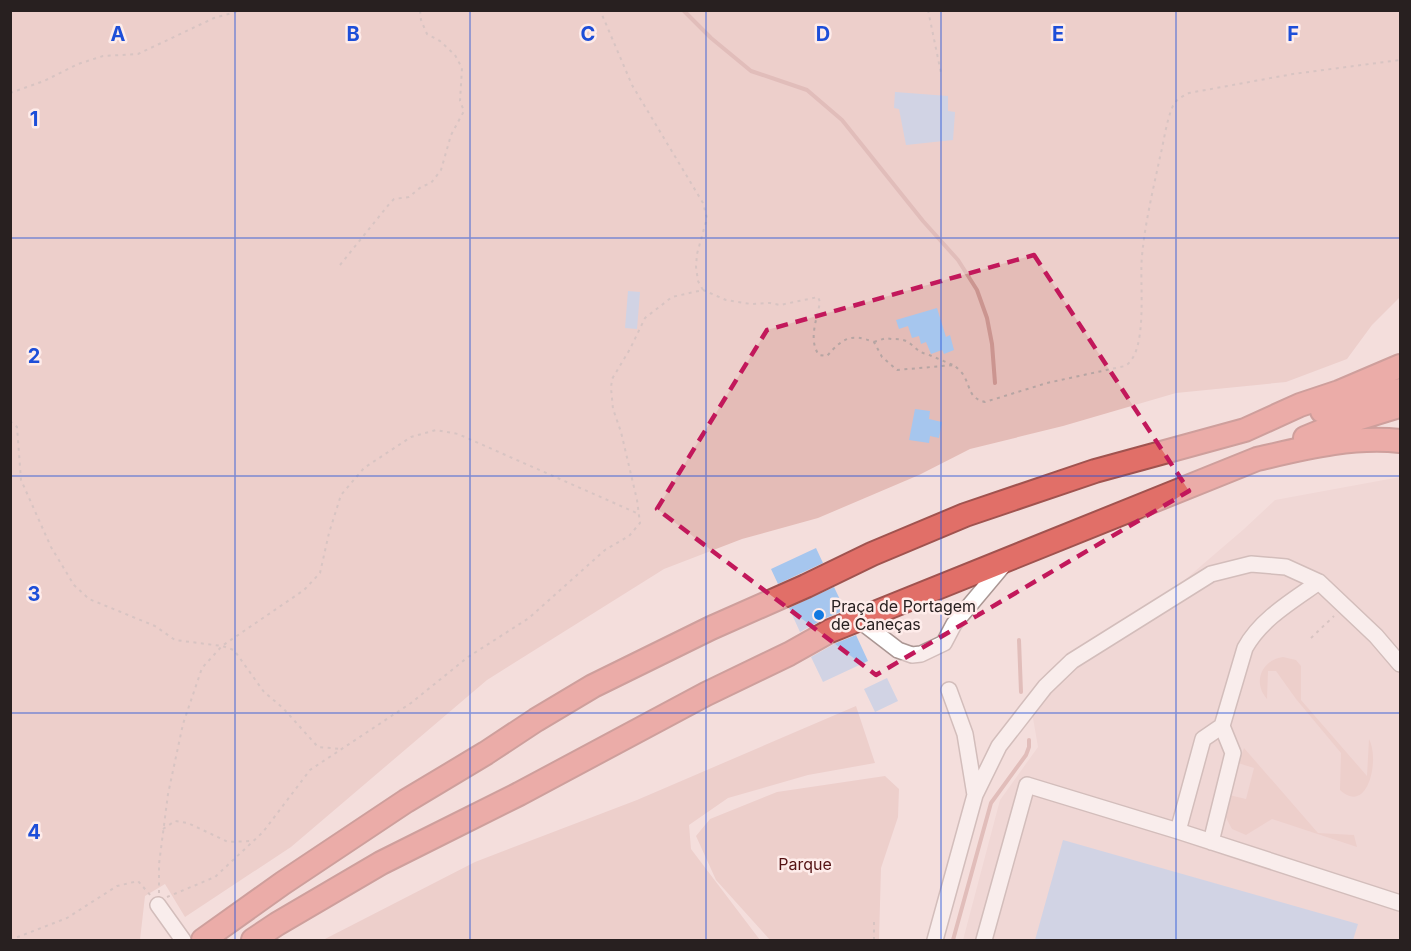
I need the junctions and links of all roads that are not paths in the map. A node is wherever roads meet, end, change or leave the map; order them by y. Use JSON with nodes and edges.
{"nodes":[{"id":1,"x":1401,"y":366,"type":"edge"},
{"id":2,"x":1401,"y":390,"type":"edge"},
{"id":3,"x":1401,"y":406,"type":"edge"},
{"id":4,"x":1245,"y":430,"type":"junction"},
{"id":5,"x":1401,"y":441,"type":"edge"},
{"id":6,"x":1257,"y":459,"type":"junction"},
{"id":7,"x":1008,"y":559,"type":"junction"},
{"id":8,"x":1319,"y":582,"type":"junction"},
{"id":9,"x":859,"y":620,"type":"junction"},
{"id":10,"x":1401,"y":664,"type":"edge"},
{"id":11,"x":949,"y":690,"type":"dead end"},
{"id":12,"x":1222,"y":726,"type":"junction"},
{"id":13,"x":975,"y":795,"type":"junction"},
{"id":14,"x":1178,"y":831,"type":"junction"},
{"id":15,"x":1211,"y":842,"type":"junction"},
{"id":16,"x":1401,"y":903,"type":"edge"},
{"id":17,"x":158,"y":905,"type":"road end"},
{"id":18,"x":183,"y":940,"type":"edge"},
{"id":19,"x":203,"y":940,"type":"edge"},
{"id":20,"x":253,"y":940,"type":"edge"},
{"id":21,"x":935,"y":940,"type":"edge"},
{"id":22,"x":984,"y":940,"type":"edge"}],
"edges":[{"from":1,"to":4,"type":"highway"},
{"from":2,"to":4,"type":"highway"},
{"from":3,"to":6,"type":"highway"},
{"from":4,"to":19,"type":"highway"},
{"from":5,"to":6,"type":"highway"},
{"from":6,"to":7,"type":"highway"},
{"from":7,"to":9,"type":"highway"},
{"from":7,"to":9,"type":"street"},
{"from":8,"to":10,"type":"street"},
{"from":8,"to":12,"type":"street"},
{"from":8,"to":13,"type":"street"},
{"from":9,"to":20,"type":"highway"},
{"from":11,"to":13,"type":"street"},
{"from":12,"to":14,"type":"street"},
{"from":12,"to":15,"type":"street"},
{"from":13,"to":21,"type":"street"},
{"from":14,"to":15,"type":"street"},
{"from":14,"to":22,"type":"street"},
{"from":15,"to":16,"type":"street"},
{"from":17,"to":18,"type":"street"}]}
